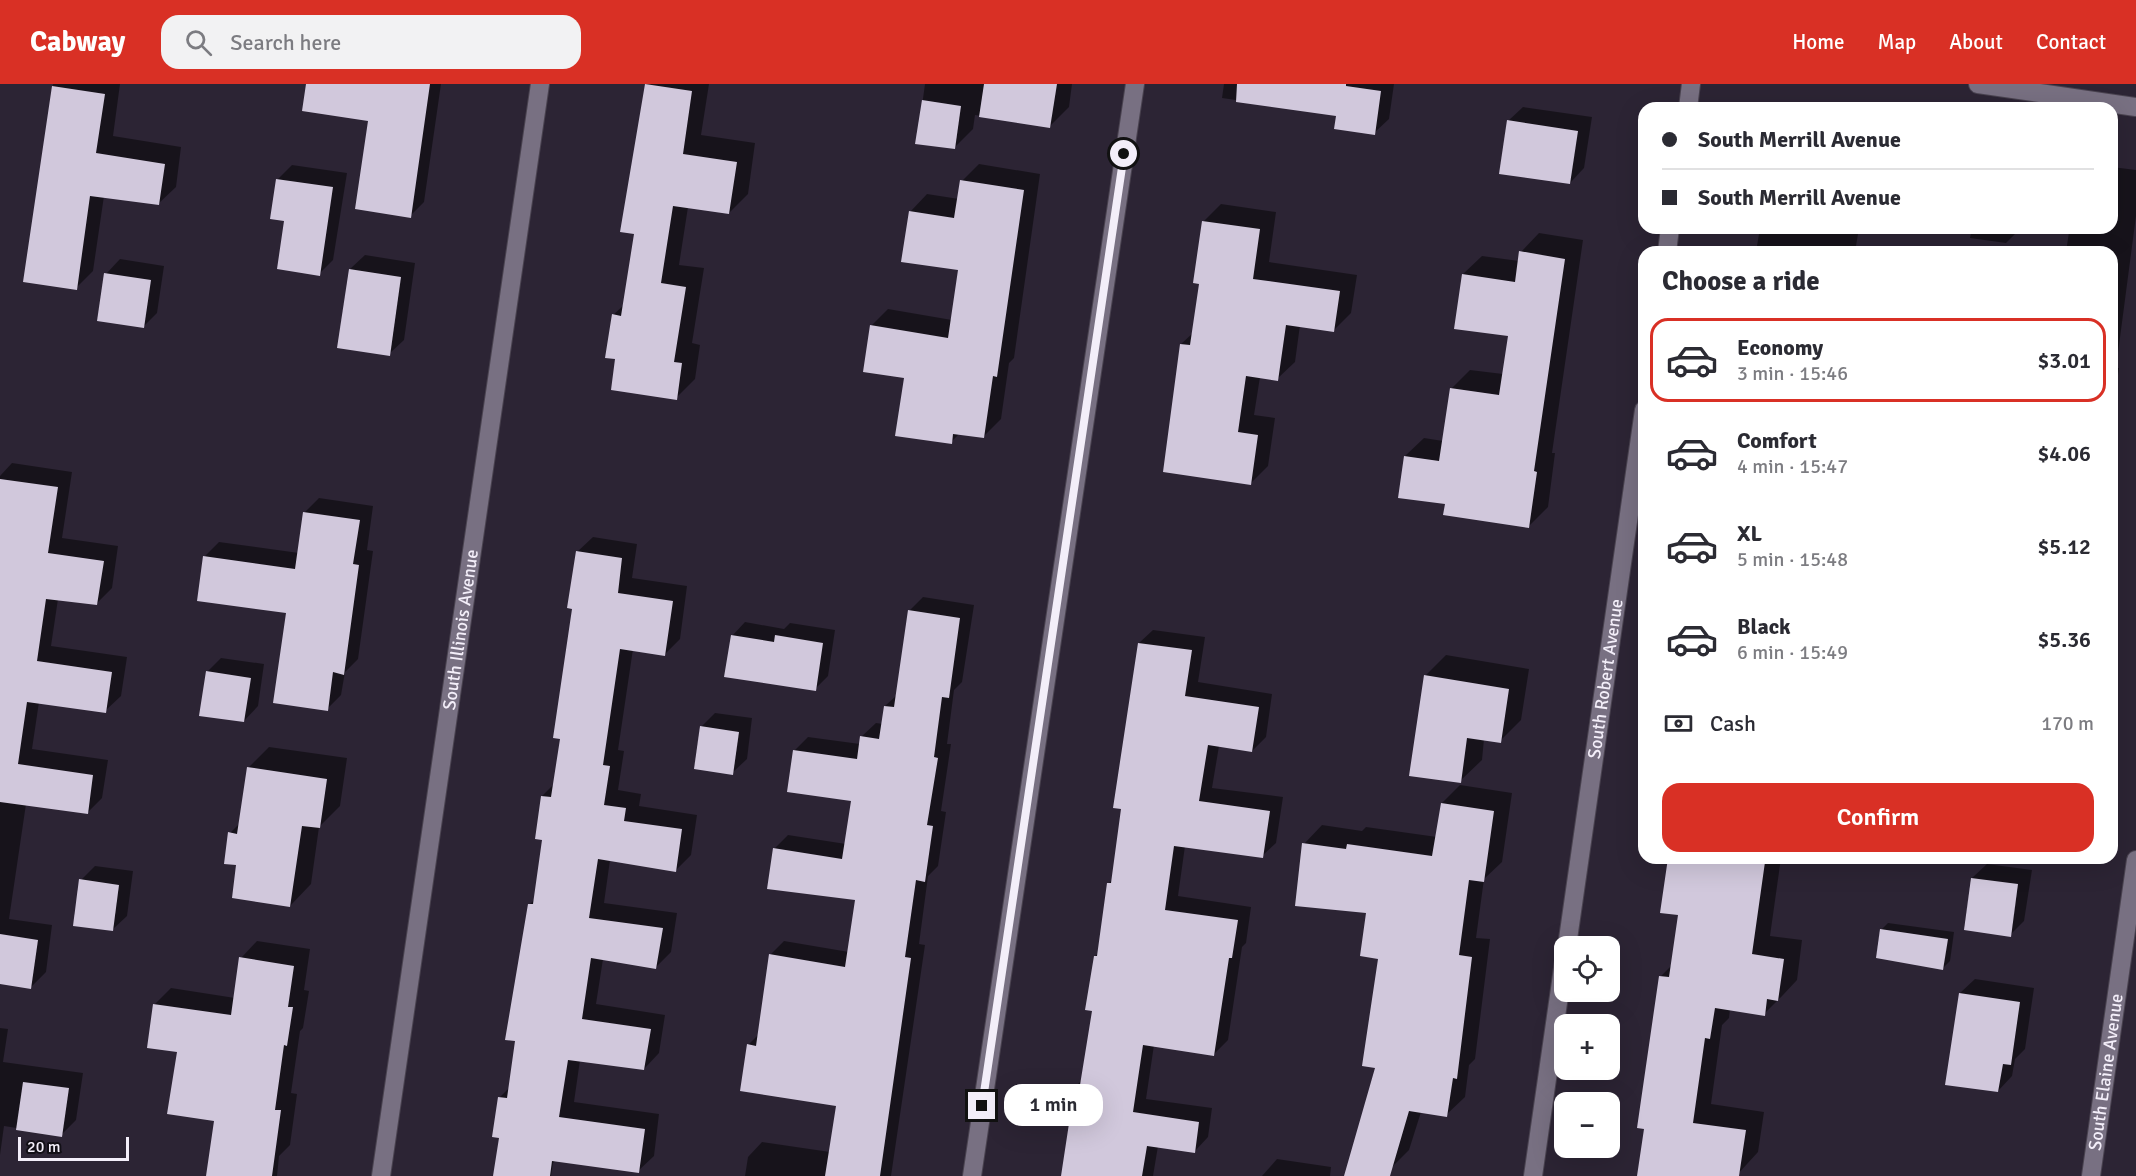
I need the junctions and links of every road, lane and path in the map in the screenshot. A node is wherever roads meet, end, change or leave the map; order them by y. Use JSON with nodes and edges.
{"nodes":[{"id":1,"x":540,"y":84,"type":"edge"},
{"id":2,"x":1135,"y":84,"type":"edge"},
{"id":3,"x":1691,"y":84,"type":"edge"},
{"id":4,"x":1978,"y":84,"type":"edge"},
{"id":5,"x":1689,"y":102,"type":"edge"},
{"id":6,"x":2102,"y":102,"type":"edge"},
{"id":7,"x":2118,"y":104,"type":"edge"},
{"id":8,"x":2136,"y":107,"type":"edge"},
{"id":9,"x":1638,"y":452,"type":"edge"},
{"id":10,"x":2136,"y":860,"type":"edge"},
{"id":11,"x":1568,"y":936,"type":"edge"},
{"id":12,"x":1558,"y":1002,"type":"edge"},
{"id":13,"x":381,"y":1176,"type":"edge"},
{"id":14,"x":972,"y":1176,"type":"edge"},
{"id":15,"x":1533,"y":1176,"type":"edge"},
{"id":16,"x":2091,"y":1176,"type":"edge"}],
"edges":[{"from":1,"to":13,"type":"street","name":"South Illinois Avenue"},
{"from":2,"to":14,"type":"street"},
{"from":3,"to":5,"type":"street"},
{"from":4,"to":6,"type":"street"},
{"from":7,"to":8,"type":"street"},
{"from":9,"to":11,"type":"street","name":"South Robert Avenue"},
{"from":10,"to":16,"type":"street","name":"South Elaine Avenue"},
{"from":12,"to":15,"type":"street"}]}
